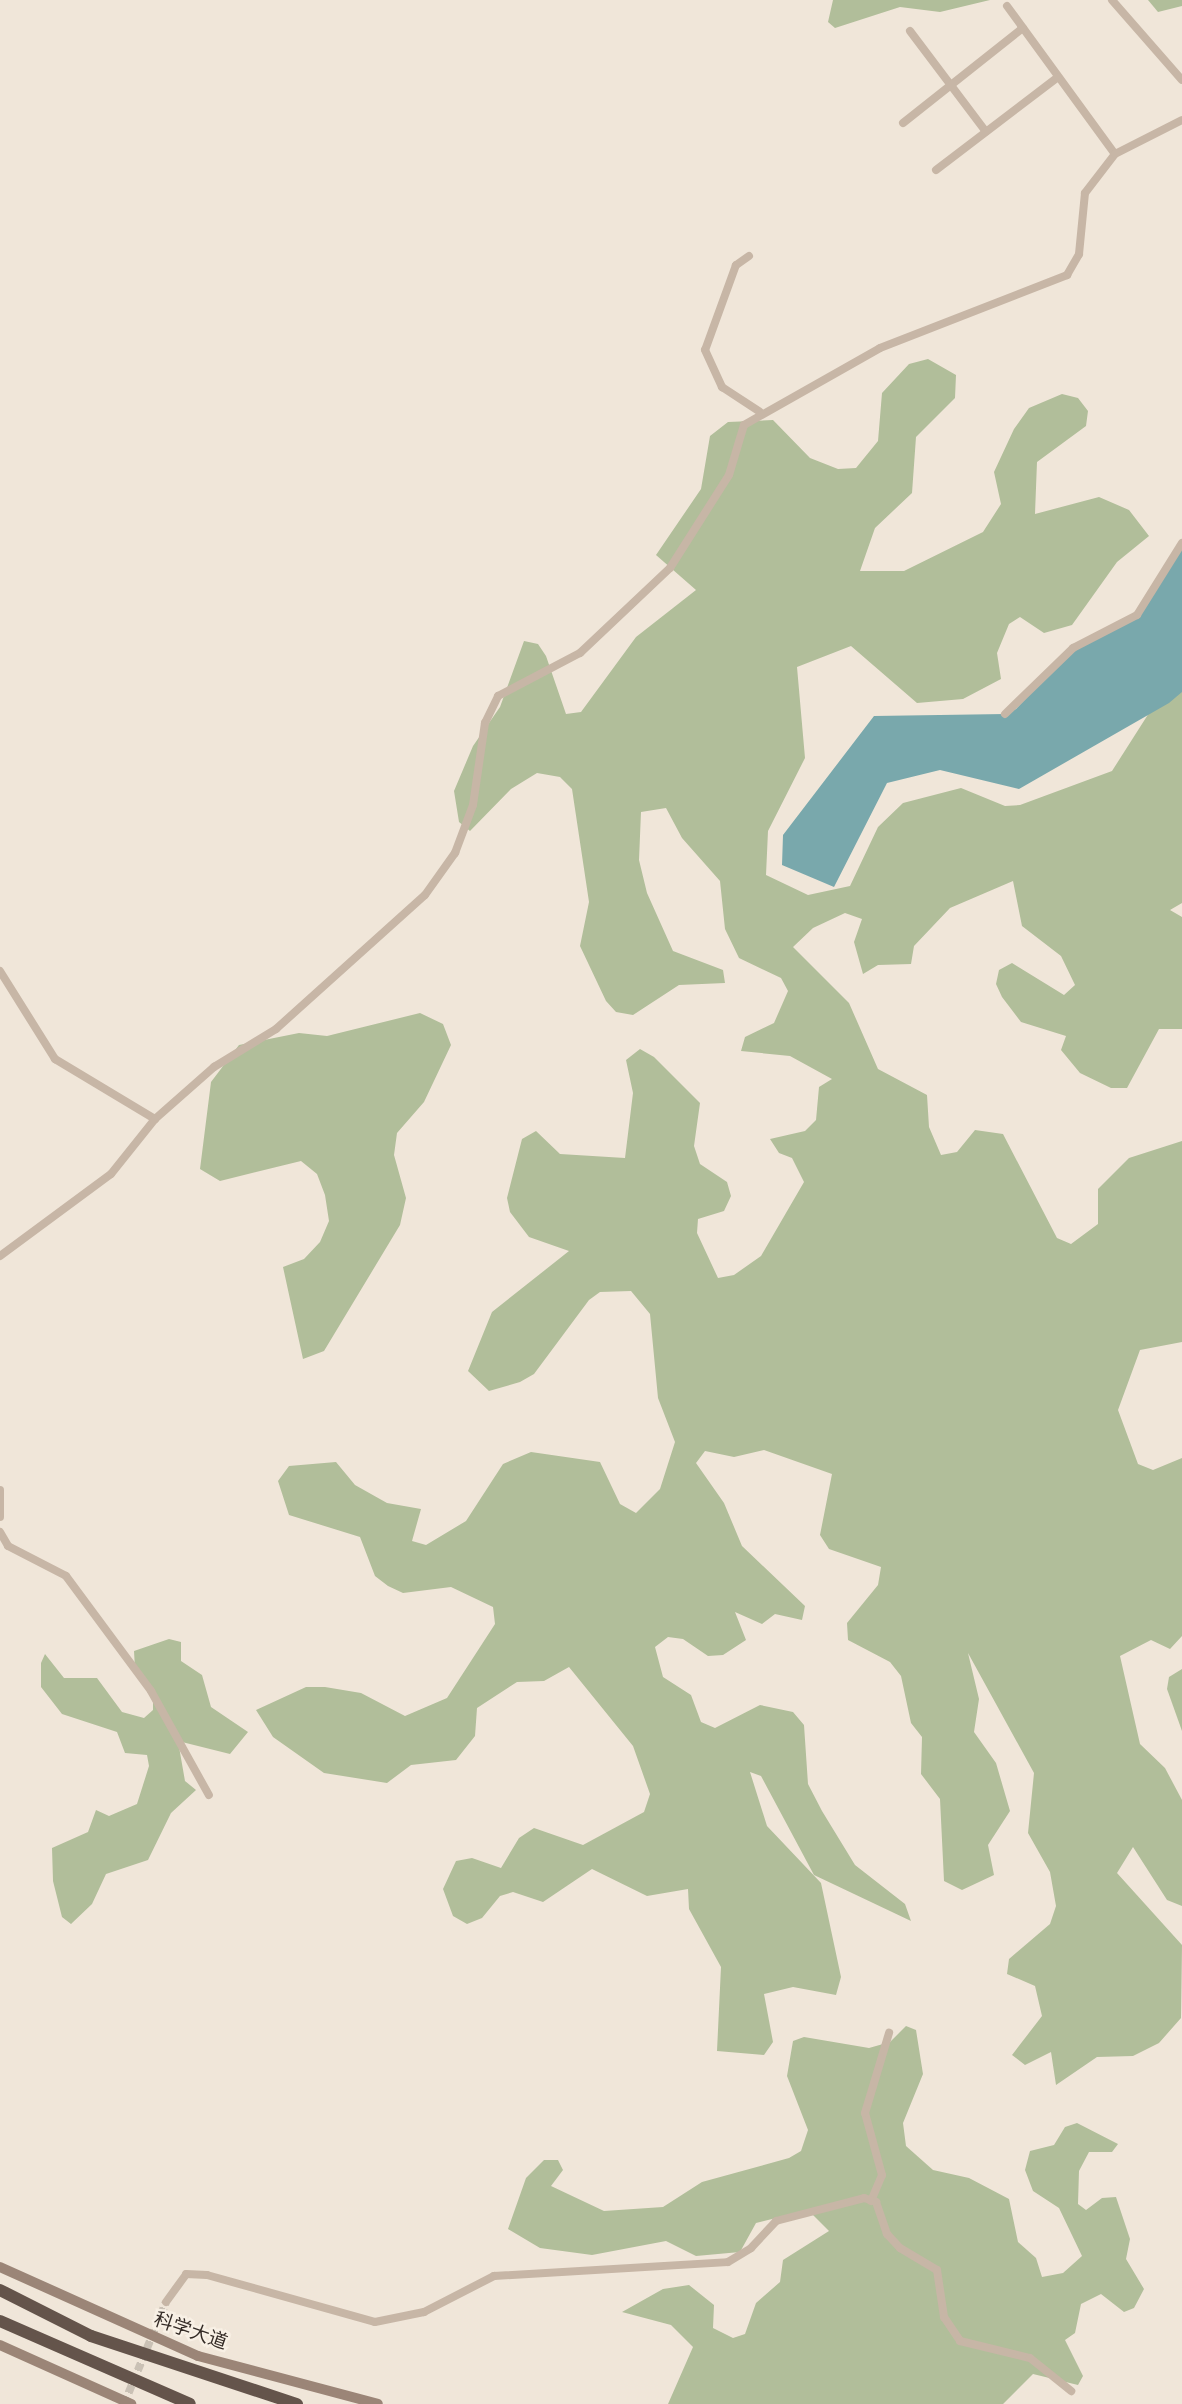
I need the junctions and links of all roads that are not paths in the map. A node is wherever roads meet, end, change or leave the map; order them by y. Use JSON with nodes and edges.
{"nodes":[{"id":1,"x":1112,"y":0,"type":"edge"},
{"id":2,"x":1007,"y":6,"type":"dead end"},
{"id":3,"x":1023,"y":28,"type":"junction"},
{"id":4,"x":910,"y":31,"type":"dead end"},
{"id":5,"x":1058,"y":77,"type":"junction"},
{"id":6,"x":1182,"y":80,"type":"edge"},
{"id":7,"x":951,"y":85,"type":"junction"},
{"id":8,"x":1182,"y":120,"type":"edge"},
{"id":9,"x":903,"y":123,"type":"dead end"},
{"id":10,"x":986,"y":132,"type":"junction"},
{"id":11,"x":1115,"y":154,"type":"junction"},
{"id":12,"x":936,"y":170,"type":"dead end"},
{"id":13,"x":749,"y":256,"type":"dead end"},
{"id":14,"x":760,"y":412,"type":"junction"},
{"id":15,"x":1182,"y":543,"type":"edge"},
{"id":16,"x":1005,"y":714,"type":"dead end"},
{"id":17,"x":0,"y":971,"type":"edge"},
{"id":18,"x":155,"y":1119,"type":"junction"},
{"id":19,"x":0,"y":1256,"type":"edge"},
{"id":20,"x":0,"y":1490,"type":"edge"},
{"id":21,"x":0,"y":1517,"type":"edge"},
{"id":22,"x":0,"y":1532,"type":"edge"},
{"id":23,"x":209,"y":1795,"type":"dead end"},
{"id":24,"x":889,"y":2033,"type":"dead end"},
{"id":25,"x":871,"y":2201,"type":"junction"},
{"id":26,"x":0,"y":2267,"type":"edge"},
{"id":27,"x":0,"y":2291,"type":"edge"},
{"id":28,"x":166,"y":2302,"type":"tunnel mouth"},
{"id":29,"x":0,"y":2321,"type":"edge"},
{"id":30,"x":0,"y":2345,"type":"edge"},
{"id":31,"x":1072,"y":2390,"type":"dead end"},
{"id":32,"x":131,"y":2404,"type":"edge"},
{"id":33,"x":190,"y":2404,"type":"edge"},
{"id":34,"x":297,"y":2404,"type":"edge"},
{"id":35,"x":379,"y":2404,"type":"edge"}],
"edges":[{"from":1,"to":6,"type":"street"},
{"from":2,"to":3,"type":"street"},
{"from":3,"to":5,"type":"street"},
{"from":3,"to":7,"type":"street"},
{"from":4,"to":7,"type":"street"},
{"from":5,"to":10,"type":"street"},
{"from":5,"to":11,"type":"street"},
{"from":7,"to":9,"type":"street"},
{"from":7,"to":10,"type":"street"},
{"from":8,"to":11,"type":"street"},
{"from":10,"to":12,"type":"street"},
{"from":11,"to":14,"type":"street"},
{"from":13,"to":14,"type":"street"},
{"from":14,"to":18,"type":"street"},
{"from":15,"to":16,"type":"street"},
{"from":17,"to":18,"type":"street"},
{"from":18,"to":19,"type":"street"},
{"from":20,"to":21,"type":"street"},
{"from":22,"to":23,"type":"street"},
{"from":24,"to":25,"type":"street"},
{"from":25,"to":28,"type":"street"},
{"from":25,"to":31,"type":"street"},
{"from":26,"to":35,"type":"main road","name":"科学大道"},
{"from":27,"to":34,"type":"highway","name":"科学大道"},
{"from":29,"to":33,"type":"highway"},
{"from":30,"to":32,"type":"main road"}]}
